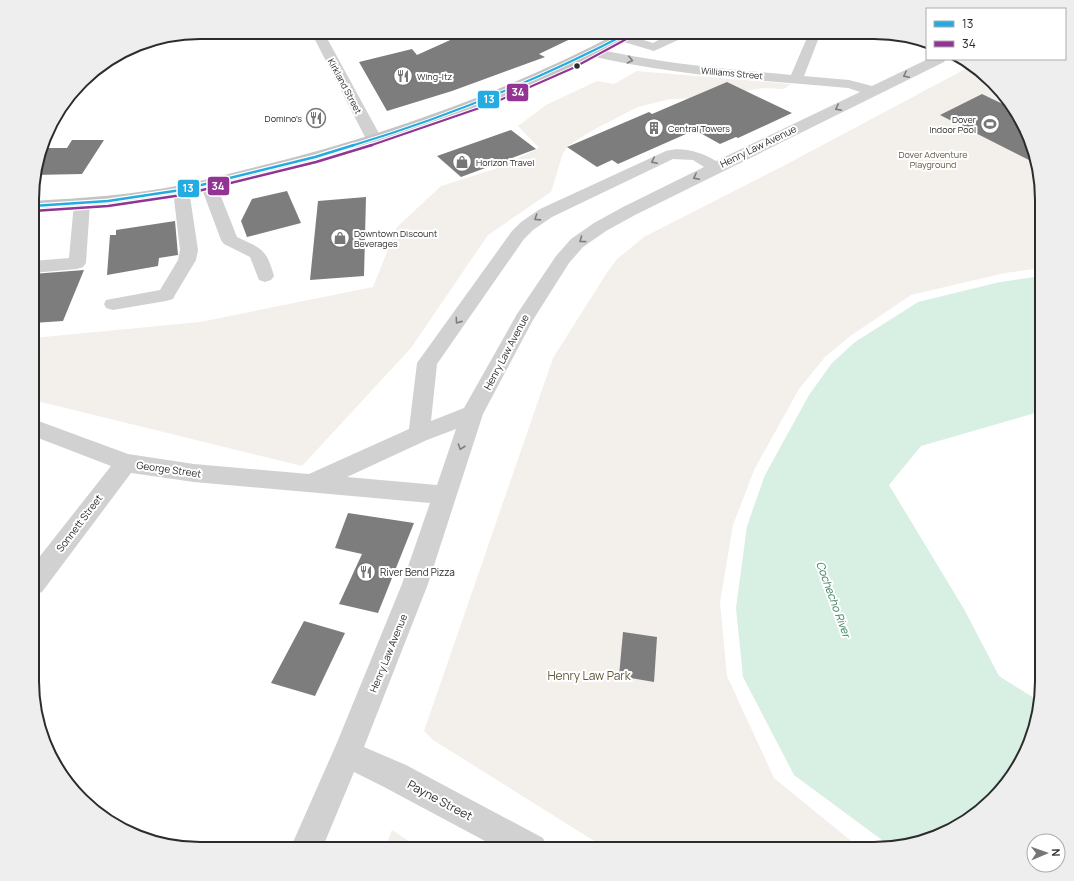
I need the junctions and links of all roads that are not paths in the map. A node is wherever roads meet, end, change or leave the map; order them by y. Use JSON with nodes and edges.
{"nodes":[{"id":1,"x":320,"y":39,"type":"edge"},
{"id":2,"x":617,"y":39,"type":"edge"},
{"id":3,"x":637,"y":39,"type":"edge"},
{"id":4,"x":671,"y":39,"type":"edge"},
{"id":5,"x":813,"y":39,"type":"edge"},
{"id":6,"x":592,"y":52,"type":"junction"},
{"id":7,"x":937,"y":60,"type":"edge"},
{"id":8,"x":796,"y":78,"type":"junction"},
{"id":9,"x":873,"y":91,"type":"junction"},
{"id":10,"x":374,"y":140,"type":"junction"},
{"id":11,"x":716,"y":167,"type":"junction"},
{"id":12,"x":208,"y":184,"type":"junction"},
{"id":13,"x":181,"y":190,"type":"junction"},
{"id":14,"x":82,"y":203,"type":"junction"},
{"id":15,"x":39,"y":206,"type":"edge"},
{"id":16,"x":39,"y":266,"type":"edge"},
{"id":17,"x":264,"y":276,"type":"dead end"},
{"id":18,"x":113,"y":304,"type":"dead end"},
{"id":19,"x":472,"y":414,"type":"junction"},
{"id":20,"x":39,"y":429,"type":"edge"},
{"id":21,"x":419,"y":434,"type":"junction"},
{"id":22,"x":126,"y":463,"type":"junction"},
{"id":23,"x":311,"y":484,"type":"junction"},
{"id":24,"x":444,"y":495,"type":"junction"},
{"id":25,"x":39,"y":576,"type":"edge"},
{"id":26,"x":347,"y":754,"type":"junction"},
{"id":27,"x":309,"y":842,"type":"edge"},
{"id":28,"x":519,"y":842,"type":"edge"}],
"edges":[{"from":1,"to":10,"type":"street","name":"Kirkland Street"},
{"from":2,"to":6,"type":"main road"},
{"from":3,"to":4,"type":"street"},
{"from":5,"to":8,"type":"street"},
{"from":6,"to":8,"type":"street","name":"Williams Street","one_way":true},
{"from":6,"to":10,"type":"main road"},
{"from":7,"to":9,"type":"street","name":"Henry Law Avenue","one_way":true},
{"from":8,"to":9,"type":"street","name":"Williams Street"},
{"from":9,"to":11,"type":"street","name":"Henry Law Avenue","one_way":true},
{"from":10,"to":12,"type":"main road"},
{"from":11,"to":19,"type":"street","name":"Henry Law Avenue","one_way":true},
{"from":11,"to":21,"type":"street","one_way":true},
{"from":12,"to":13,"type":"main road"},
{"from":12,"to":17,"type":"street"},
{"from":13,"to":14,"type":"main road"},
{"from":13,"to":18,"type":"street"},
{"from":14,"to":15,"type":"main road"},
{"from":14,"to":16,"type":"street"},
{"from":19,"to":21,"type":"street"},
{"from":19,"to":24,"type":"street","name":"Henry Law Avenue","one_way":true},
{"from":20,"to":22,"type":"street","name":"George Street"},
{"from":21,"to":23,"type":"street"},
{"from":22,"to":23,"type":"street","name":"George Street"},
{"from":22,"to":25,"type":"street","name":"Sonnett Street"},
{"from":23,"to":24,"type":"street","name":"George Street"},
{"from":24,"to":26,"type":"street","name":"Henry Law Avenue"},
{"from":26,"to":27,"type":"street","name":"Henry Law Avenue"},
{"from":26,"to":28,"type":"street","name":"Payne Street"}]}
